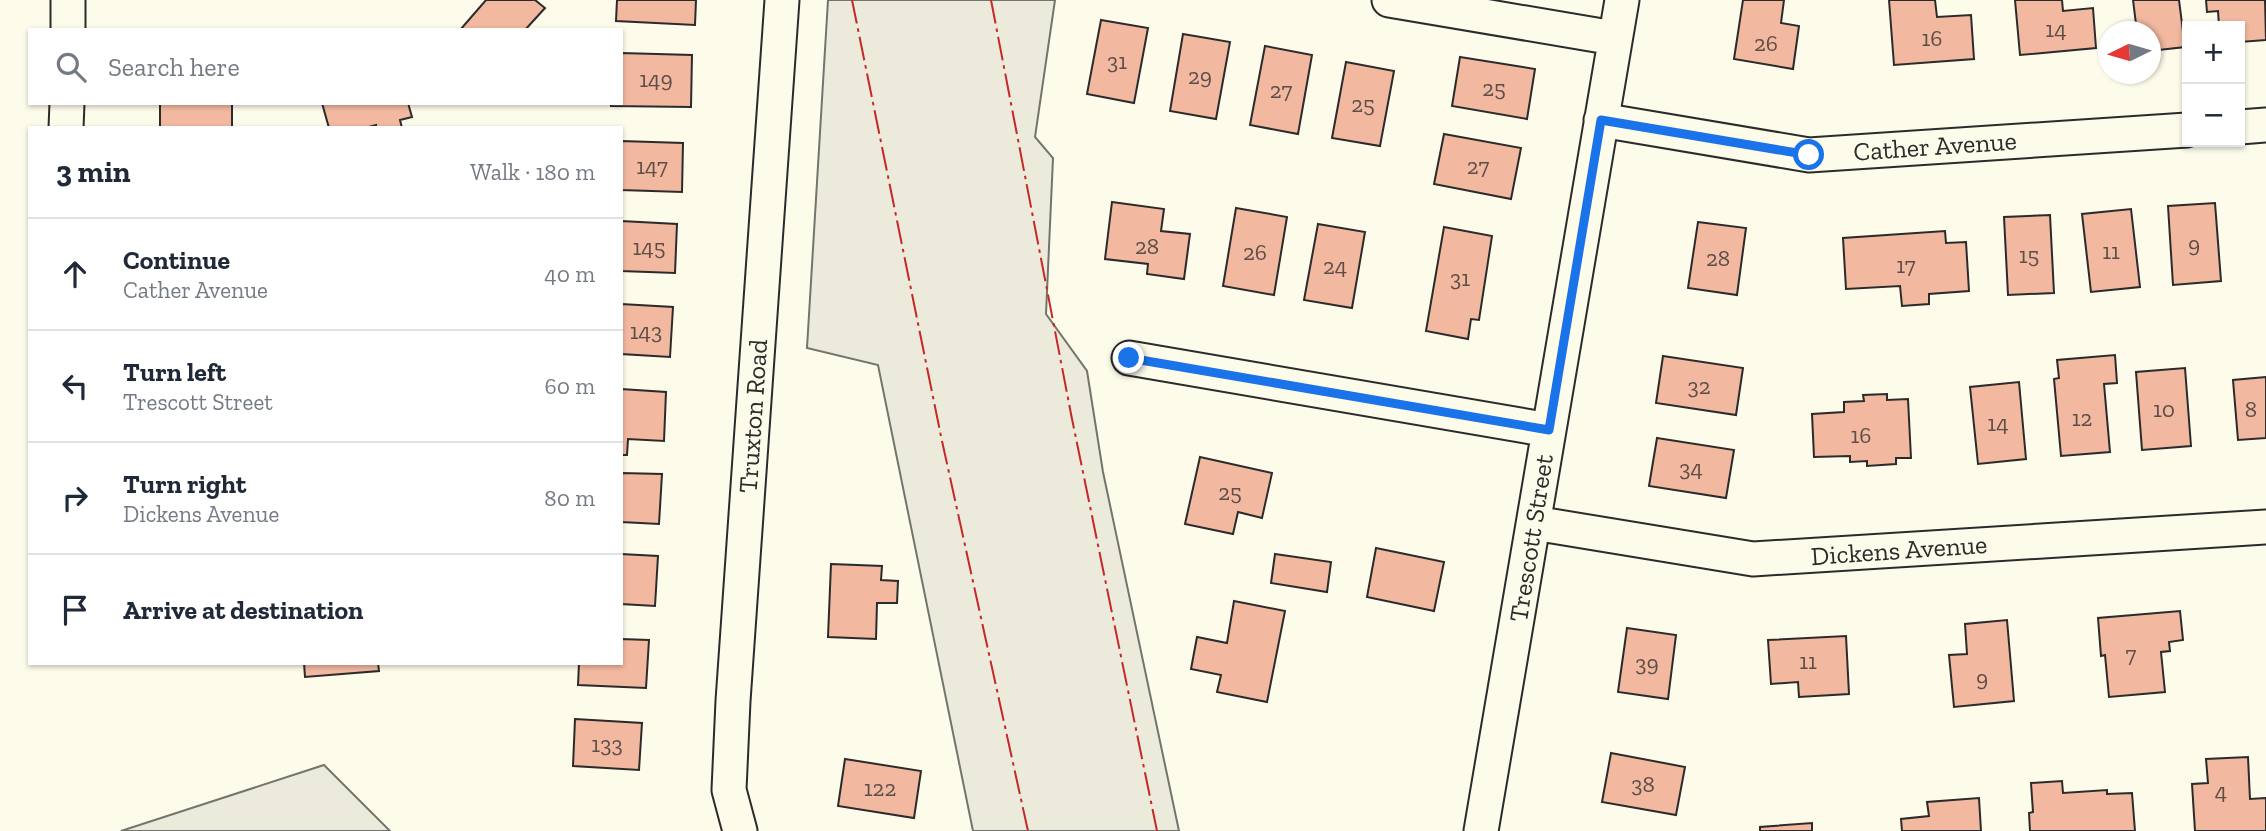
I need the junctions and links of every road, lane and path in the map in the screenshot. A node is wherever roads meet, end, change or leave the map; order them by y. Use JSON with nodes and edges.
{"nodes":[{"id":1,"x":68,"y":0,"type":"edge"},
{"id":2,"x":782,"y":0,"type":"edge"},
{"id":3,"x":1389,"y":0,"type":"edge"},
{"id":4,"x":1622,"y":0,"type":"edge"},
{"id":5,"x":68,"y":28,"type":"edge"},
{"id":6,"x":1614,"y":38,"type":"junction"},
{"id":7,"x":67,"y":105,"type":"edge"},
{"id":8,"x":1601,"y":120,"type":"junction"},
{"id":9,"x":2266,"y":125,"type":"edge"},
{"id":10,"x":66,"y":126,"type":"edge"},
{"id":11,"x":2245,"y":127,"type":"edge"},
{"id":12,"x":2182,"y":130,"type":"edge"},
{"id":13,"x":1129,"y":358,"type":"dead end"},
{"id":14,"x":1549,"y":430,"type":"junction"},
{"id":15,"x":1534,"y":523,"type":"junction"},
{"id":16,"x":2266,"y":527,"type":"edge"},
{"id":17,"x":740,"y":831,"type":"edge"},
{"id":18,"x":1481,"y":831,"type":"edge"}],
"edges":[{"from":1,"to":5,"type":"street"},
{"from":2,"to":17,"type":"street","name":"Truxton Road"},
{"from":3,"to":6,"type":"street"},
{"from":4,"to":6,"type":"street"},
{"from":6,"to":8,"type":"street","name":"Trescott Street"},
{"from":7,"to":10,"type":"street"},
{"from":8,"to":12,"type":"street","name":"Cather Avenue"},
{"from":8,"to":14,"type":"street","name":"Trescott Street"},
{"from":9,"to":11,"type":"street"},
{"from":13,"to":14,"type":"street"},
{"from":14,"to":15,"type":"street","name":"Trescott Street"},
{"from":15,"to":16,"type":"street","name":"Dickens Avenue"},
{"from":15,"to":18,"type":"street","name":"Trescott Street"}]}
